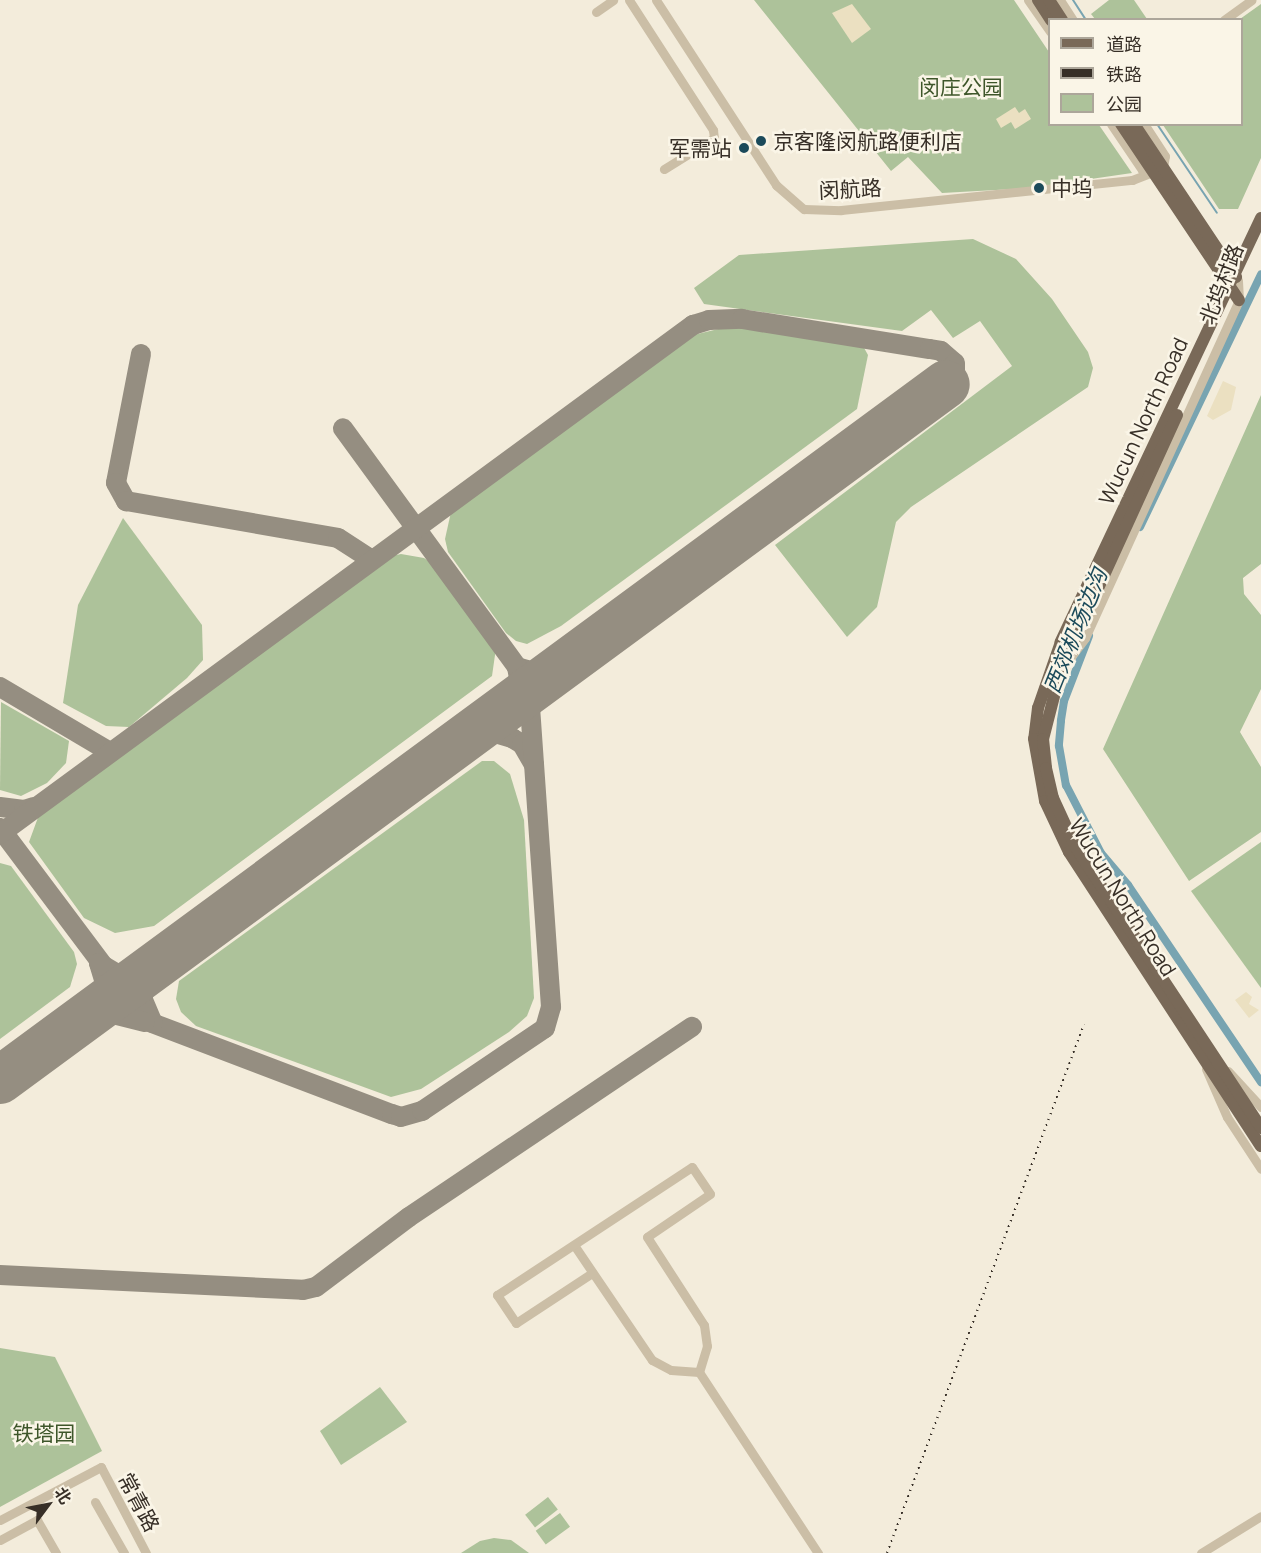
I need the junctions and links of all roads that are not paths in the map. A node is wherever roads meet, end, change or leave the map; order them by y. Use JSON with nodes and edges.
{"nodes":[{"id":1,"x":613,"y":0,"type":"edge"},
{"id":2,"x":629,"y":0,"type":"edge"},
{"id":3,"x":656,"y":0,"type":"edge"},
{"id":4,"x":1028,"y":0,"type":"edge"},
{"id":5,"x":1038,"y":0,"type":"edge"},
{"id":6,"x":1049,"y":0,"type":"edge"},
{"id":7,"x":1060,"y":0,"type":"edge"},
{"id":8,"x":1252,"y":0,"type":"edge"},
{"id":9,"x":596,"y":12,"type":"dead end"},
{"id":10,"x":1050,"y":18,"type":"edge"},
{"id":11,"x":1061,"y":18,"type":"edge"},
{"id":12,"x":1072,"y":18,"type":"edge"},
{"id":13,"x":1227,"y":18,"type":"edge"},
{"id":14,"x":1048,"y":29,"type":"edge"},
{"id":15,"x":1113,"y":126,"type":"edge"},
{"id":16,"x":1123,"y":126,"type":"edge"},
{"id":17,"x":1135,"y":126,"type":"edge"},
{"id":18,"x":1145,"y":126,"type":"edge"},
{"id":19,"x":664,"y":169,"type":"dead end"},
{"id":20,"x":1158,"y":171,"type":"junction"},
{"id":21,"x":1261,"y":218,"type":"edge"},
{"id":22,"x":1261,"y":236,"type":"edge"},
{"id":23,"x":1234,"y":286,"type":"junction"},
{"id":24,"x":1196,"y":1047,"type":"junction"},
{"id":25,"x":1212,"y":1055,"type":"junction"},
{"id":26,"x":1261,"y":1107,"type":"edge"},
{"id":27,"x":1261,"y":1128,"type":"edge"},
{"id":28,"x":1261,"y":1146,"type":"edge"},
{"id":29,"x":1261,"y":1168,"type":"edge"},
{"id":30,"x":574,"y":1245,"type":"junction"},
{"id":31,"x":592,"y":1273,"type":"junction"},
{"id":32,"x":699,"y":1372,"type":"junction"},
{"id":33,"x":95,"y":1502,"type":"dead end"},
{"id":34,"x":1261,"y":1516,"type":"edge"},
{"id":35,"x":0,"y":1520,"type":"edge"},
{"id":36,"x":0,"y":1540,"type":"edge"},
{"id":37,"x":56,"y":1553,"type":"edge"},
{"id":38,"x":124,"y":1553,"type":"edge"},
{"id":39,"x":146,"y":1553,"type":"edge"},
{"id":40,"x":818,"y":1553,"type":"edge"},
{"id":41,"x":1201,"y":1553,"type":"edge"}],
"edges":[{"from":1,"to":9,"type":"street"},
{"from":2,"to":19,"type":"street"},
{"from":3,"to":20,"type":"street","name":"闵航路"},
{"from":4,"to":14,"type":"street"},
{"from":5,"to":10,"type":"main road"},
{"from":6,"to":11,"type":"main road"},
{"from":7,"to":12,"type":"street"},
{"from":8,"to":13,"type":"street"},
{"from":15,"to":20,"type":"street"},
{"from":16,"to":20,"type":"main road"},
{"from":17,"to":20,"type":"main road"},
{"from":18,"to":20,"type":"street"},
{"from":20,"to":23,"type":"main road"},
{"from":21,"to":23,"type":"main road","name":"北坞村路"},
{"from":22,"to":23,"type":"main road","name":"北坞村路"},
{"from":23,"to":24,"type":"main road","name":"Wucun North Road"},
{"from":23,"to":25,"type":"main road","name":"Wucun North Road"},
{"from":24,"to":28,"type":"main road","name":"Wucun North Road"},
{"from":24,"to":29,"type":"street"},
{"from":25,"to":26,"type":"street"},
{"from":25,"to":27,"type":"main road","name":"Wucun North Road"},
{"from":30,"to":31,"type":"street"},
{"from":30,"to":31,"type":"street"},
{"from":30,"to":32,"type":"street"},
{"from":31,"to":32,"type":"street"},
{"from":32,"to":40,"type":"street"},
{"from":33,"to":38,"type":"street"},
{"from":34,"to":41,"type":"street"},
{"from":35,"to":39,"type":"street","name":"常青路"},
{"from":36,"to":37,"type":"street"}]}
